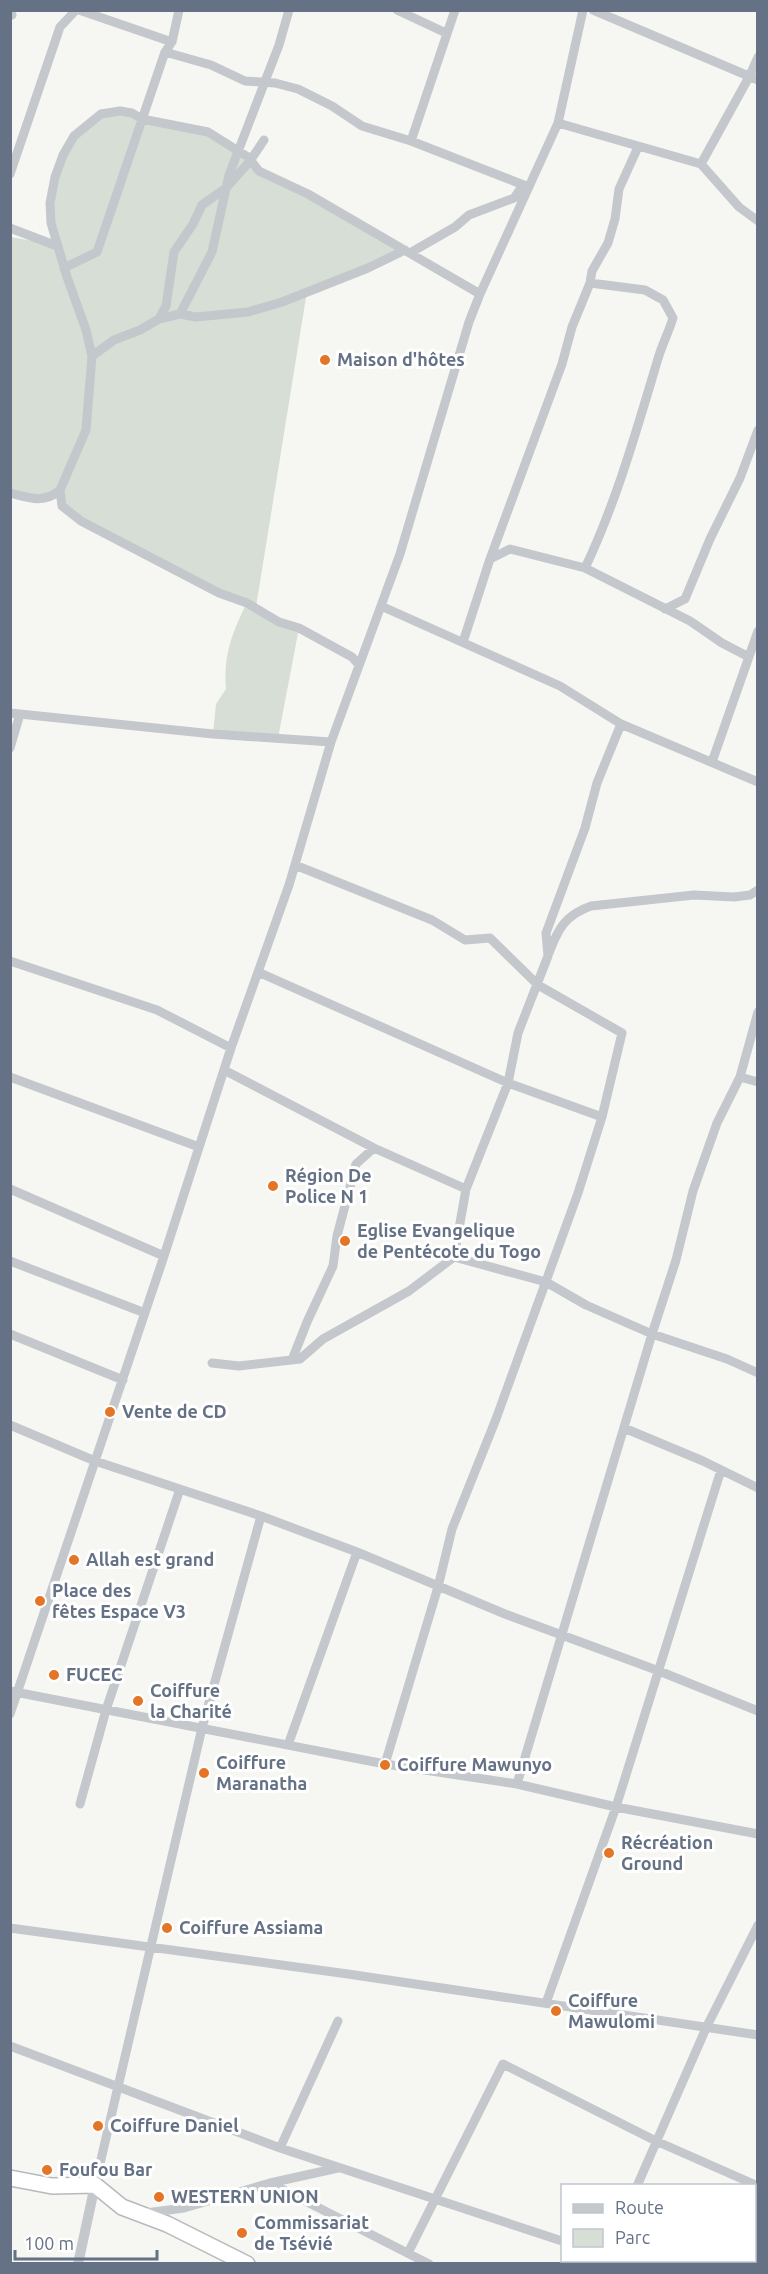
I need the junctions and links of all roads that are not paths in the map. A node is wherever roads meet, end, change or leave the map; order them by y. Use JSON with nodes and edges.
{"nodes":[{"id":1,"x":78,"y":10,"type":"edge"},
{"id":2,"x":179,"y":10,"type":"edge"},
{"id":3,"x":289,"y":10,"type":"edge"},
{"id":4,"x":397,"y":10,"type":"edge"},
{"id":5,"x":454,"y":10,"type":"edge"},
{"id":6,"x":583,"y":10,"type":"edge"},
{"id":7,"x":594,"y":10,"type":"edge"},
{"id":8,"x":446,"y":33,"type":"junction"},
{"id":9,"x":172,"y":42,"type":"junction"},
{"id":10,"x":165,"y":52,"type":"junction"},
{"id":11,"x":758,"y":57,"type":"edge"},
{"id":12,"x":753,"y":79,"type":"edge"},
{"id":13,"x":264,"y":82,"type":"junction"},
{"id":14,"x":142,"y":119,"type":"junction"},
{"id":15,"x":558,"y":123,"type":"junction"},
{"id":16,"x":264,"y":140,"type":"dead end"},
{"id":17,"x":411,"y":141,"type":"junction"},
{"id":18,"x":638,"y":147,"type":"junction"},
{"id":19,"x":239,"y":152,"type":"junction"},
{"id":20,"x":250,"y":161,"type":"junction"},
{"id":21,"x":701,"y":164,"type":"junction"},
{"id":22,"x":10,"y":174,"type":"edge"},
{"id":23,"x":526,"y":186,"type":"junction"},
{"id":24,"x":226,"y":188,"type":"junction"},
{"id":25,"x":758,"y":221,"type":"edge"},
{"id":26,"x":10,"y":228,"type":"edge"},
{"id":27,"x":57,"y":246,"type":"junction"},
{"id":28,"x":407,"y":251,"type":"junction"},
{"id":29,"x":64,"y":268,"type":"junction"},
{"id":30,"x":590,"y":283,"type":"junction"},
{"id":31,"x":480,"y":294,"type":"junction"},
{"id":32,"x":180,"y":314,"type":"junction"},
{"id":33,"x":159,"y":319,"type":"junction"},
{"id":34,"x":92,"y":356,"type":"junction"},
{"id":35,"x":758,"y":430,"type":"edge"},
{"id":36,"x":60,"y":490,"type":"junction"},
{"id":37,"x":10,"y":493,"type":"edge"},
{"id":38,"x":490,"y":559,"type":"junction"},
{"id":39,"x":585,"y":568,"type":"junction"},
{"id":40,"x":381,"y":606,"type":"junction"},
{"id":41,"x":665,"y":609,"type":"junction"},
{"id":42,"x":758,"y":631,"type":"edge"},
{"id":43,"x":463,"y":642,"type":"junction"},
{"id":44,"x":747,"y":656,"type":"junction"},
{"id":45,"x":358,"y":665,"type":"junction"},
{"id":46,"x":15,"y":714,"type":"edge"},
{"id":47,"x":621,"y":724,"type":"junction"},
{"id":48,"x":331,"y":742,"type":"junction"},
{"id":49,"x":10,"y":748,"type":"edge"},
{"id":50,"x":712,"y":762,"type":"junction"},
{"id":51,"x":758,"y":782,"type":"edge"},
{"id":52,"x":295,"y":865,"type":"junction"},
{"id":53,"x":758,"y":890,"type":"edge"},
{"id":54,"x":548,"y":956,"type":"junction"},
{"id":55,"x":10,"y":961,"type":"edge"},
{"id":56,"x":258,"y":972,"type":"junction"},
{"id":57,"x":538,"y":985,"type":"junction"},
{"id":58,"x":758,"y":1012,"type":"edge"},
{"id":59,"x":231,"y":1048,"type":"junction"},
{"id":60,"x":224,"y":1070,"type":"junction"},
{"id":61,"x":10,"y":1077,"type":"edge"},
{"id":62,"x":740,"y":1077,"type":"junction"},
{"id":63,"x":758,"y":1082,"type":"edge"},
{"id":64,"x":508,"y":1083,"type":"junction"},
{"id":65,"x":602,"y":1117,"type":"junction"},
{"id":66,"x":199,"y":1148,"type":"junction"},
{"id":67,"x":374,"y":1148,"type":"junction"},
{"id":68,"x":10,"y":1189,"type":"edge"},
{"id":69,"x":466,"y":1189,"type":"junction"},
{"id":70,"x":164,"y":1256,"type":"junction"},
{"id":71,"x":454,"y":1257,"type":"junction"},
{"id":72,"x":10,"y":1261,"type":"edge"},
{"id":73,"x":546,"y":1282,"type":"junction"},
{"id":74,"x":145,"y":1313,"type":"junction"},
{"id":75,"x":10,"y":1334,"type":"edge"},
{"id":76,"x":652,"y":1335,"type":"junction"},
{"id":77,"x":292,"y":1360,"type":"junction"},
{"id":78,"x":212,"y":1363,"type":"dead end"},
{"id":79,"x":758,"y":1373,"type":"edge"},
{"id":80,"x":123,"y":1380,"type":"junction"},
{"id":81,"x":10,"y":1425,"type":"edge"},
{"id":82,"x":624,"y":1428,"type":"junction"},
{"id":83,"x":96,"y":1461,"type":"junction"},
{"id":84,"x":721,"y":1470,"type":"junction"},
{"id":85,"x":758,"y":1488,"type":"edge"},
{"id":86,"x":180,"y":1489,"type":"junction"},
{"id":87,"x":261,"y":1516,"type":"junction"},
{"id":88,"x":357,"y":1552,"type":"junction"},
{"id":89,"x":438,"y":1587,"type":"junction"},
{"id":90,"x":562,"y":1635,"type":"junction"},
{"id":91,"x":659,"y":1671,"type":"junction"},
{"id":92,"x":14,"y":1693,"type":"edge"},
{"id":93,"x":106,"y":1710,"type":"junction"},
{"id":94,"x":758,"y":1711,"type":"edge"},
{"id":95,"x":10,"y":1714,"type":"edge"},
{"id":96,"x":202,"y":1728,"type":"junction"},
{"id":97,"x":288,"y":1745,"type":"junction"},
{"id":98,"x":386,"y":1764,"type":"junction"},
{"id":99,"x":516,"y":1784,"type":"junction"},
{"id":100,"x":80,"y":1804,"type":"dead end"},
{"id":101,"x":616,"y":1807,"type":"junction"},
{"id":102,"x":758,"y":1834,"type":"edge"},
{"id":103,"x":758,"y":1925,"type":"edge"},
{"id":104,"x":10,"y":1928,"type":"edge"},
{"id":105,"x":150,"y":1948,"type":"junction"},
{"id":106,"x":546,"y":2003,"type":"junction"},
{"id":107,"x":338,"y":2021,"type":"dead end"},
{"id":108,"x":707,"y":2026,"type":"junction"},
{"id":109,"x":758,"y":2035,"type":"edge"},
{"id":110,"x":10,"y":2046,"type":"edge"},
{"id":111,"x":118,"y":2086,"type":"junction"},
{"id":112,"x":656,"y":2141,"type":"junction"},
{"id":113,"x":280,"y":2148,"type":"junction"},
{"id":114,"x":338,"y":2167,"type":"junction"},
{"id":115,"x":10,"y":2178,"type":"edge"},
{"id":116,"x":270,"y":2183,"type":"junction"},
{"id":117,"x":638,"y":2184,"type":"edge"},
{"id":118,"x":753,"y":2184,"type":"edge"},
{"id":119,"x":95,"y":2185,"type":"junction"},
{"id":120,"x":435,"y":2199,"type":"junction"},
{"id":121,"x":144,"y":2214,"type":"junction"},
{"id":122,"x":561,"y":2241,"type":"edge"},
{"id":123,"x":408,"y":2253,"type":"junction"},
{"id":124,"x":78,"y":2264,"type":"edge"},
{"id":125,"x":247,"y":2264,"type":"edge"},
{"id":126,"x":429,"y":2264,"type":"edge"}],
"edges":[{"from":1,"to":9,"type":"street"},
{"from":1,"to":22,"type":"street"},
{"from":2,"to":9,"type":"street"},
{"from":3,"to":13,"type":"street"},
{"from":4,"to":8,"type":"street"},
{"from":5,"to":8,"type":"street"},
{"from":6,"to":15,"type":"street"},
{"from":7,"to":12,"type":"street"},
{"from":8,"to":17,"type":"street"},
{"from":9,"to":10,"type":"street"},
{"from":10,"to":13,"type":"street"},
{"from":10,"to":14,"type":"street"},
{"from":11,"to":12,"type":"street"},
{"from":12,"to":21,"type":"street"},
{"from":13,"to":17,"type":"street"},
{"from":13,"to":19,"type":"street"},
{"from":14,"to":19,"type":"street"},
{"from":14,"to":27,"type":"street"},
{"from":14,"to":29,"type":"street"},
{"from":15,"to":18,"type":"street"},
{"from":15,"to":23,"type":"street"},
{"from":16,"to":20,"type":"street"},
{"from":17,"to":23,"type":"street"},
{"from":18,"to":21,"type":"street"},
{"from":18,"to":30,"type":"street"},
{"from":19,"to":20,"type":"street"},
{"from":19,"to":24,"type":"street"},
{"from":20,"to":24,"type":"street"},
{"from":20,"to":28,"type":"street"},
{"from":21,"to":25,"type":"street"},
{"from":23,"to":28,"type":"street"},
{"from":23,"to":31,"type":"street"},
{"from":24,"to":32,"type":"street"},
{"from":24,"to":33,"type":"street"},
{"from":26,"to":27,"type":"street"},
{"from":27,"to":29,"type":"street"},
{"from":28,"to":31,"type":"street"},
{"from":28,"to":32,"type":"street"},
{"from":29,"to":34,"type":"street"},
{"from":30,"to":38,"type":"street"},
{"from":30,"to":39,"type":"street"},
{"from":31,"to":40,"type":"street"},
{"from":32,"to":33,"type":"street"},
{"from":33,"to":34,"type":"street"},
{"from":34,"to":36,"type":"street"},
{"from":35,"to":41,"type":"street"},
{"from":36,"to":37,"type":"street"},
{"from":36,"to":45,"type":"street"},
{"from":38,"to":39,"type":"street"},
{"from":38,"to":43,"type":"street"},
{"from":39,"to":41,"type":"street"},
{"from":40,"to":43,"type":"street"},
{"from":40,"to":45,"type":"street"},
{"from":41,"to":44,"type":"street"},
{"from":42,"to":44,"type":"street"},
{"from":43,"to":47,"type":"street"},
{"from":44,"to":50,"type":"street"},
{"from":45,"to":48,"type":"street"},
{"from":46,"to":48,"type":"street"},
{"from":46,"to":49,"type":"street"},
{"from":47,"to":50,"type":"street"},
{"from":47,"to":54,"type":"street"},
{"from":48,"to":52,"type":"street"},
{"from":50,"to":51,"type":"street"},
{"from":52,"to":56,"type":"street"},
{"from":52,"to":57,"type":"street"},
{"from":53,"to":54,"type":"street"},
{"from":54,"to":57,"type":"street"},
{"from":55,"to":59,"type":"street"},
{"from":56,"to":59,"type":"street"},
{"from":56,"to":64,"type":"street"},
{"from":57,"to":64,"type":"street"},
{"from":57,"to":65,"type":"street"},
{"from":58,"to":62,"type":"street"},
{"from":59,"to":60,"type":"street"},
{"from":60,"to":66,"type":"street"},
{"from":60,"to":67,"type":"street"},
{"from":61,"to":66,"type":"street"},
{"from":62,"to":63,"type":"street"},
{"from":62,"to":76,"type":"street"},
{"from":64,"to":65,"type":"street"},
{"from":64,"to":69,"type":"street"},
{"from":65,"to":73,"type":"street"},
{"from":66,"to":70,"type":"street"},
{"from":67,"to":69,"type":"street"},
{"from":67,"to":77,"type":"street"},
{"from":68,"to":70,"type":"street"},
{"from":69,"to":71,"type":"street"},
{"from":70,"to":74,"type":"street"},
{"from":71,"to":73,"type":"street"},
{"from":71,"to":77,"type":"street"},
{"from":72,"to":74,"type":"street"},
{"from":73,"to":76,"type":"street"},
{"from":73,"to":89,"type":"street"},
{"from":74,"to":80,"type":"street"},
{"from":75,"to":80,"type":"street"},
{"from":76,"to":79,"type":"street"},
{"from":76,"to":82,"type":"street"},
{"from":77,"to":78,"type":"street"},
{"from":80,"to":83,"type":"street"},
{"from":81,"to":83,"type":"street"},
{"from":82,"to":84,"type":"street"},
{"from":82,"to":90,"type":"street"},
{"from":83,"to":86,"type":"street"},
{"from":83,"to":92,"type":"street"},
{"from":84,"to":85,"type":"street"},
{"from":84,"to":91,"type":"street"},
{"from":86,"to":87,"type":"street"},
{"from":86,"to":93,"type":"street"},
{"from":87,"to":88,"type":"street"},
{"from":87,"to":96,"type":"street"},
{"from":88,"to":89,"type":"street"},
{"from":88,"to":97,"type":"street"},
{"from":89,"to":90,"type":"street"},
{"from":89,"to":98,"type":"street"},
{"from":90,"to":91,"type":"street"},
{"from":90,"to":99,"type":"street"},
{"from":91,"to":94,"type":"street"},
{"from":91,"to":101,"type":"street"},
{"from":92,"to":93,"type":"street"},
{"from":92,"to":95,"type":"street"},
{"from":93,"to":96,"type":"street"},
{"from":93,"to":100,"type":"street"},
{"from":96,"to":97,"type":"street"},
{"from":96,"to":105,"type":"street"},
{"from":97,"to":98,"type":"street"},
{"from":98,"to":99,"type":"street"},
{"from":99,"to":101,"type":"street"},
{"from":101,"to":102,"type":"street"},
{"from":101,"to":106,"type":"street"},
{"from":103,"to":108,"type":"street"},
{"from":104,"to":105,"type":"street"},
{"from":105,"to":106,"type":"street"},
{"from":105,"to":111,"type":"street"},
{"from":106,"to":108,"type":"street"},
{"from":107,"to":113,"type":"street"},
{"from":108,"to":109,"type":"street"},
{"from":108,"to":112,"type":"street"},
{"from":110,"to":111,"type":"street"},
{"from":111,"to":113,"type":"street"},
{"from":111,"to":119,"type":"street"},
{"from":112,"to":117,"type":"street"},
{"from":112,"to":118,"type":"street"},
{"from":112,"to":120,"type":"street"},
{"from":113,"to":114,"type":"street"},
{"from":114,"to":116,"type":"street"},
{"from":114,"to":120,"type":"street"},
{"from":115,"to":119,"type":"highway"},
{"from":116,"to":121,"type":"street"},
{"from":116,"to":123,"type":"street"},
{"from":119,"to":121,"type":"highway"},
{"from":119,"to":124,"type":"street"},
{"from":120,"to":122,"type":"street"},
{"from":120,"to":123,"type":"street"},
{"from":121,"to":125,"type":"highway"},
{"from":123,"to":126,"type":"street"}]}
